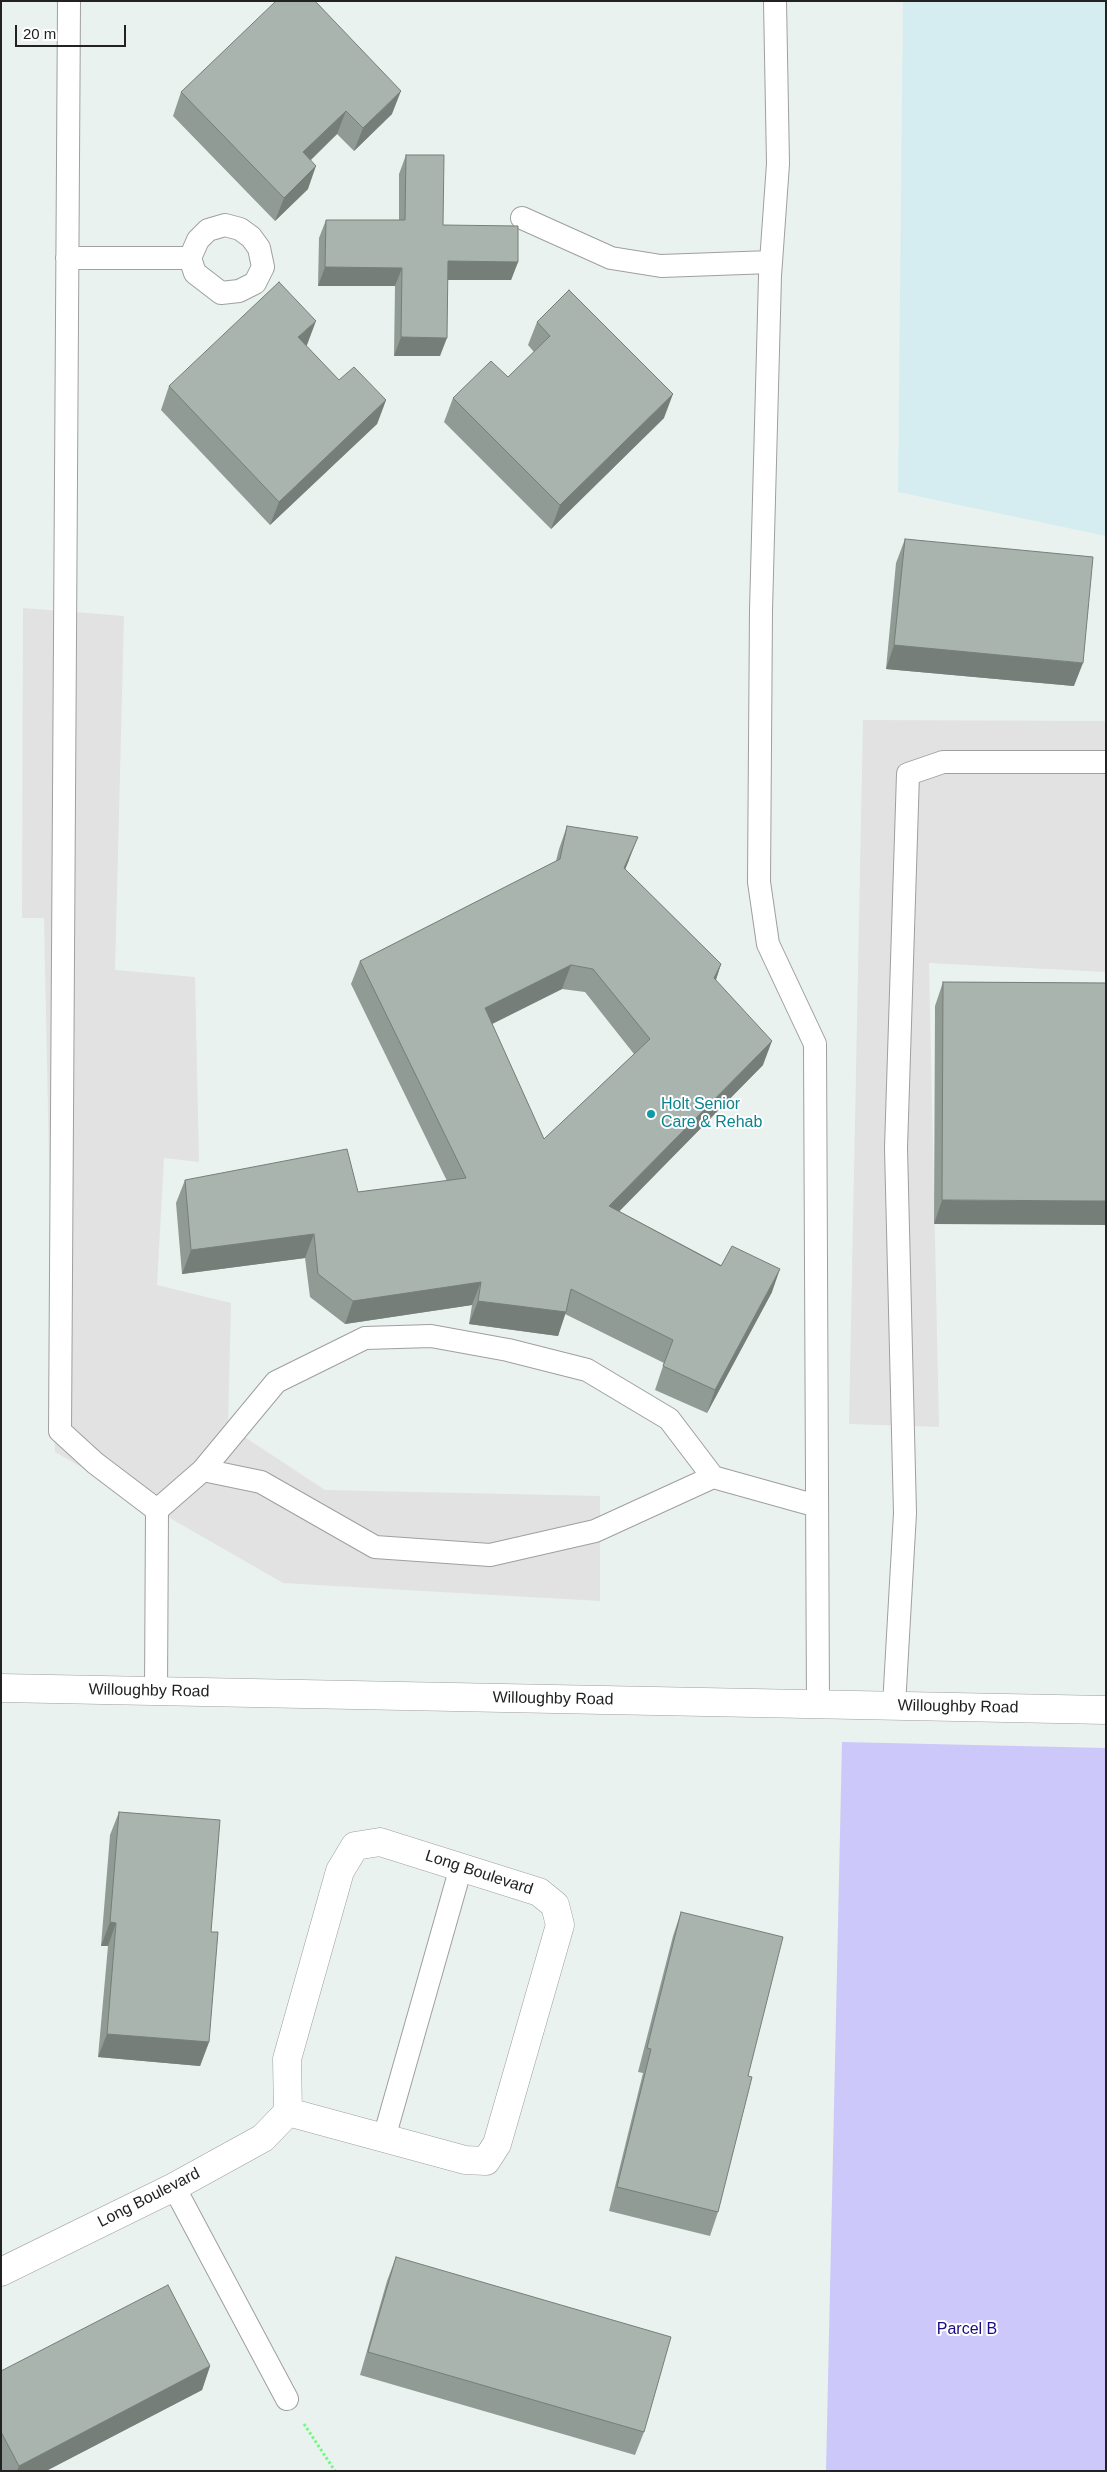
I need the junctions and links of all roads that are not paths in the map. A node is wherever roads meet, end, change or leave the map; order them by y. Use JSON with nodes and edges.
{"nodes":[{"id":1,"x":69,"y":1,"type":"edge"},
{"id":2,"x":775,"y":1,"type":"edge"},
{"id":3,"x":522,"y":218,"type":"dead end"},
{"id":4,"x":67,"y":258,"type":"junction"},
{"id":5,"x":190,"y":258,"type":"dead end"},
{"id":6,"x":771,"y":262,"type":"junction"},
{"id":7,"x":1106,"y":762,"type":"edge"},
{"id":8,"x":203,"y":1470,"type":"junction"},
{"id":9,"x":713,"y":1478,"type":"junction"},
{"id":10,"x":817,"y":1506,"type":"junction"},
{"id":11,"x":157,"y":1510,"type":"junction"},
{"id":12,"x":1,"y":1688,"type":"edge"},
{"id":13,"x":156,"y":1691,"type":"junction"},
{"id":14,"x":818,"y":1704,"type":"junction"},
{"id":15,"x":894,"y":1706,"type":"junction"},
{"id":16,"x":1106,"y":1710,"type":"edge"},
{"id":17,"x":461,"y":1868,"type":"junction"},
{"id":18,"x":288,"y":2112,"type":"junction"},
{"id":19,"x":384,"y":2138,"type":"junction"},
{"id":20,"x":174,"y":2187,"type":"junction"},
{"id":21,"x":1,"y":2272,"type":"edge"},
{"id":22,"x":287,"y":2399,"type":"road end"}],
"edges":[{"from":1,"to":4,"type":"lane"},
{"from":2,"to":6,"type":"lane"},
{"from":3,"to":6,"type":"lane"},
{"from":4,"to":5,"type":"lane"},
{"from":4,"to":11,"type":"lane"},
{"from":6,"to":10,"type":"lane"},
{"from":7,"to":15,"type":"lane"},
{"from":8,"to":9,"type":"lane"},
{"from":8,"to":9,"type":"lane"},
{"from":8,"to":11,"type":"lane"},
{"from":9,"to":10,"type":"lane"},
{"from":10,"to":14,"type":"lane"},
{"from":11,"to":13,"type":"lane"},
{"from":12,"to":13,"type":"street","name":"Willoughby Road"},
{"from":13,"to":14,"type":"street","name":"Willoughby Road"},
{"from":14,"to":15,"type":"street","name":"Willoughby Road"},
{"from":15,"to":16,"type":"street","name":"Willoughby Road"},
{"from":17,"to":18,"type":"street","name":"Long Boulevard"},
{"from":17,"to":19,"type":"lane"},
{"from":17,"to":19,"type":"street","name":"Long Boulevard"},
{"from":18,"to":19,"type":"street","name":"Long Boulevard"},
{"from":18,"to":20,"type":"street","name":"Long Boulevard"},
{"from":20,"to":21,"type":"street","name":"Long Boulevard"},
{"from":20,"to":22,"type":"lane"}]}
